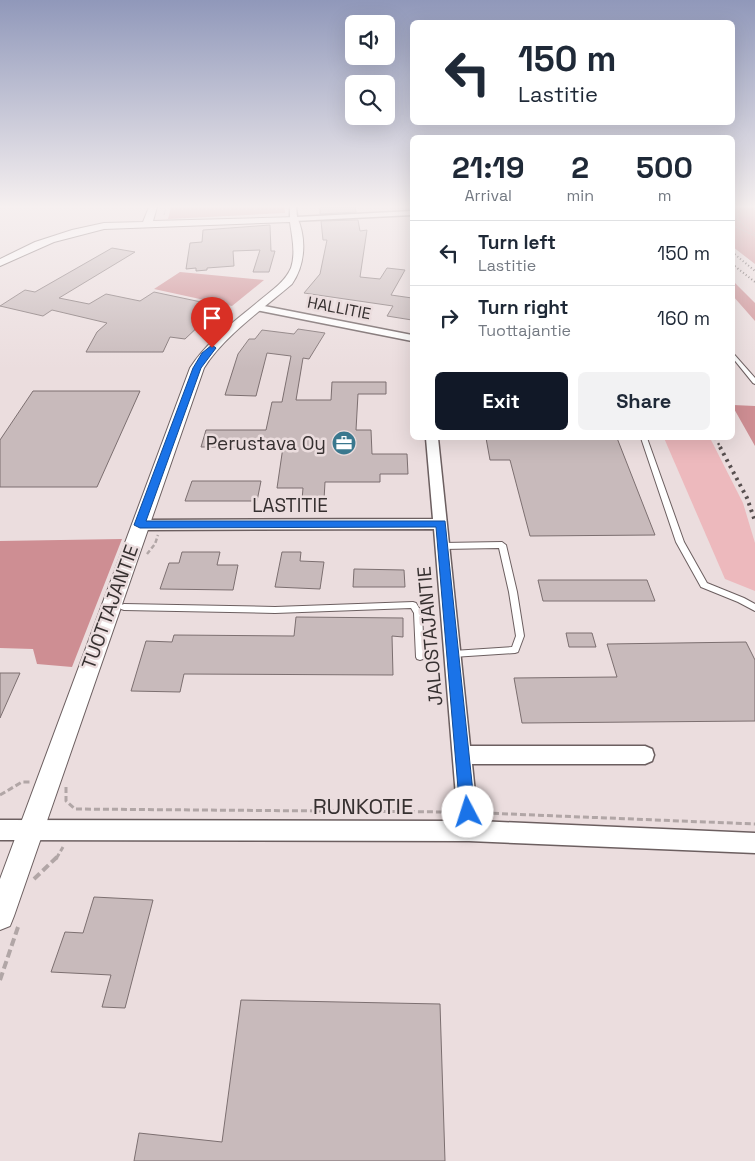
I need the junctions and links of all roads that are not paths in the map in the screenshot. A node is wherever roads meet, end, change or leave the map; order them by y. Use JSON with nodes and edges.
{"nodes":[{"id":1,"x":299,"y":261,"type":"edge"},
{"id":2,"x":259,"y":308,"type":"junction"},
{"id":3,"x":410,"y":338,"type":"edge"},
{"id":4,"x":735,"y":357,"type":"edge"},
{"id":5,"x":755,"y":382,"type":"edge"},
{"id":6,"x":432,"y":440,"type":"edge"},
{"id":7,"x":645,"y":440,"type":"edge"},
{"id":8,"x":441,"y":524,"type":"junction"},
{"id":9,"x":140,"y":525,"type":"junction"},
{"id":10,"x":443,"y":546,"type":"junction"},
{"id":11,"x":124,"y":608,"type":"dead end"},
{"id":12,"x":755,"y":608,"type":"edge"},
{"id":13,"x":453,"y":654,"type":"junction"},
{"id":14,"x":420,"y":657,"type":"dead end"},
{"id":15,"x":463,"y":755,"type":"junction"},
{"id":16,"x":645,"y":755,"type":"dead end"},
{"id":17,"x":468,"y":822,"type":"junction"},
{"id":18,"x":0,"y":830,"type":"edge"},
{"id":19,"x":31,"y":831,"type":"junction"},
{"id":20,"x":755,"y":843,"type":"edge"},
{"id":21,"x":10,"y":916,"type":"edge"}],
"edges":[{"from":1,"to":2,"type":"street","name":"TUOTTAJANTIE"},
{"from":2,"to":3,"type":"street","name":"HALLITIE"},
{"from":2,"to":9,"type":"street","name":"TUOTTAJANTIE"},
{"from":4,"to":5,"type":"lane"},
{"from":6,"to":8,"type":"street","name":"JALOSTAJANTIE"},
{"from":7,"to":12,"type":"lane"},
{"from":8,"to":9,"type":"street","name":"LASTITIE"},
{"from":8,"to":10,"type":"street","name":"JALOSTAJANTIE"},
{"from":9,"to":19,"type":"street","name":"TUOTTAJANTIE"},
{"from":10,"to":13,"type":"street","name":"JALOSTAJANTIE"},
{"from":10,"to":13,"type":"lane"},
{"from":11,"to":14,"type":"lane"},
{"from":13,"to":15,"type":"street","name":"JALOSTAJANTIE"},
{"from":15,"to":16,"type":"street"},
{"from":15,"to":17,"type":"street","name":"JALOSTAJANTIE"},
{"from":17,"to":19,"type":"street","name":"RUNKOTIE"},
{"from":17,"to":20,"type":"street","name":"RUNKOTIE"},
{"from":18,"to":19,"type":"street","name":"RUNKOTIE"},
{"from":19,"to":21,"type":"street","name":"TUOTTAJANTIE"}]}
